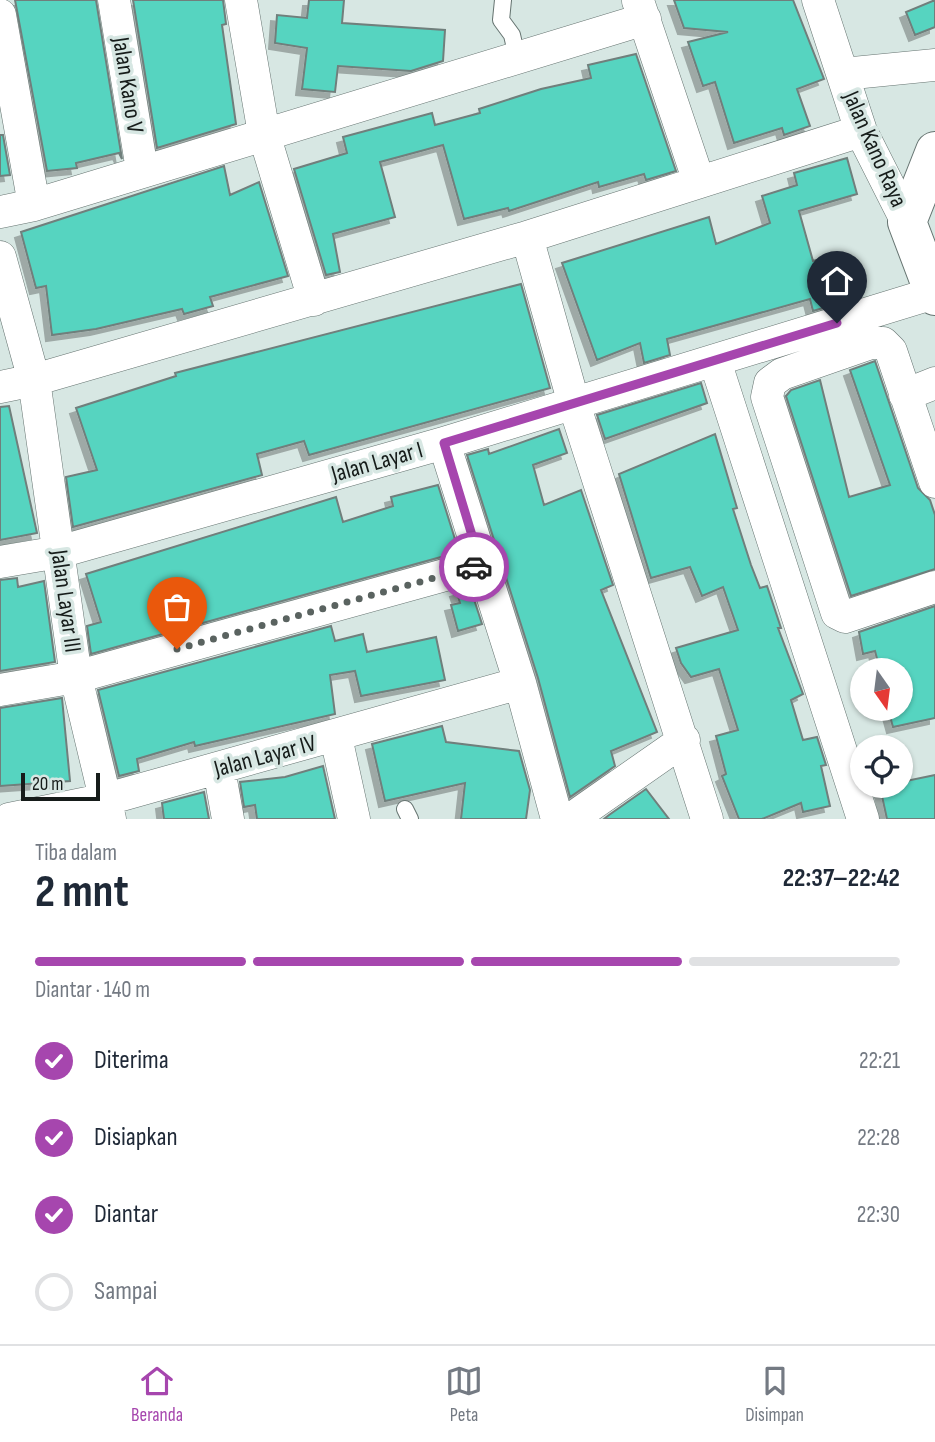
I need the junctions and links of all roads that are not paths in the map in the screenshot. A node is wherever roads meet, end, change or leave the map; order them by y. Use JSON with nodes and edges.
{"nodes":[{"id":1,"x":114,"y":0,"type":"edge"},
{"id":2,"x":241,"y":0,"type":"edge"},
{"id":3,"x":503,"y":0,"type":"edge"},
{"id":4,"x":818,"y":0,"type":"edge"},
{"id":5,"x":642,"y":10,"type":"edge"},
{"id":6,"x":0,"y":15,"type":"edge"},
{"id":7,"x":517,"y":57,"type":"junction"},
{"id":8,"x":935,"y":65,"type":"edge"},
{"id":9,"x":843,"y":74,"type":"junction"},
{"id":10,"x":861,"y":131,"type":"junction"},
{"id":11,"x":264,"y":134,"type":"junction"},
{"id":12,"x":935,"y":151,"type":"edge"},
{"id":13,"x":142,"y":170,"type":"junction"},
{"id":14,"x":699,"y":182,"type":"junction"},
{"id":15,"x":34,"y":205,"type":"junction"},
{"id":16,"x":0,"y":212,"type":"edge"},
{"id":17,"x":907,"y":222,"type":"junction"},
{"id":18,"x":527,"y":237,"type":"junction"},
{"id":19,"x":0,"y":257,"type":"edge"},
{"id":20,"x":934,"y":295,"type":"edge"},
{"id":21,"x":314,"y":300,"type":"junction"},
{"id":22,"x":715,"y":361,"type":"junction"},
{"id":23,"x":33,"y":380,"type":"junction"},
{"id":24,"x":935,"y":383,"type":"edge"},
{"id":25,"x":0,"y":387,"type":"edge"},
{"id":26,"x":905,"y":395,"type":"junction"},
{"id":27,"x":574,"y":404,"type":"junction"},
{"id":28,"x":444,"y":443,"type":"junction"},
{"id":29,"x":929,"y":443,"type":"edge"},
{"id":30,"x":935,"y":482,"type":"edge"},
{"id":31,"x":59,"y":552,"type":"junction"},
{"id":32,"x":0,"y":562,"type":"edge"},
{"id":33,"x":481,"y":565,"type":"junction"},
{"id":34,"x":935,"y":587,"type":"edge"},
{"id":35,"x":76,"y":677,"type":"junction"},
{"id":36,"x":520,"y":683,"type":"junction"},
{"id":37,"x":0,"y":690,"type":"edge"},
{"id":38,"x":336,"y":737,"type":"junction"},
{"id":39,"x":684,"y":740,"type":"junction"},
{"id":40,"x":219,"y":769,"type":"junction"},
{"id":41,"x":109,"y":809,"type":"edge"},
{"id":42,"x":856,"y":816,"type":"edge"},
{"id":43,"x":9,"y":819,"type":"edge"},
{"id":44,"x":228,"y":819,"type":"edge"},
{"id":45,"x":354,"y":819,"type":"edge"},
{"id":46,"x":557,"y":819,"type":"edge"},
{"id":47,"x":571,"y":819,"type":"edge"},
{"id":48,"x":707,"y":819,"type":"edge"}],
"edges":[{"from":1,"to":13,"type":"street","name":"Jalan Kano V"},
{"from":2,"to":11,"type":"street"},
{"from":3,"to":7,"type":"lane"},
{"from":4,"to":9,"type":"street","name":"Jalan Kano Raya"},
{"from":5,"to":7,"type":"street"},
{"from":5,"to":14,"type":"street"},
{"from":6,"to":15,"type":"street"},
{"from":7,"to":11,"type":"street"},
{"from":8,"to":9,"type":"street"},
{"from":9,"to":10,"type":"street","name":"Jalan Kano Raya"},
{"from":10,"to":14,"type":"street"},
{"from":10,"to":17,"type":"street","name":"Jalan Kano Raya"},
{"from":11,"to":13,"type":"street"},
{"from":11,"to":21,"type":"street"},
{"from":12,"to":17,"type":"street"},
{"from":13,"to":15,"type":"street"},
{"from":14,"to":18,"type":"street"},
{"from":15,"to":16,"type":"street"},
{"from":17,"to":20,"type":"street","name":"Jalan Kano Raya"},
{"from":18,"to":21,"type":"street"},
{"from":18,"to":27,"type":"street"},
{"from":19,"to":23,"type":"street","name":"Jalan Layar III"},
{"from":20,"to":22,"type":"street","name":"Jalan Layar I"},
{"from":21,"to":23,"type":"street"},
{"from":22,"to":27,"type":"street","name":"Jalan Layar I"},
{"from":22,"to":42,"type":"street"},
{"from":23,"to":25,"type":"street"},
{"from":23,"to":31,"type":"street","name":"Jalan Layar III"},
{"from":24,"to":26,"type":"street"},
{"from":26,"to":29,"type":"street"},
{"from":26,"to":34,"type":"street"},
{"from":27,"to":28,"type":"street","name":"Jalan Layar I"},
{"from":27,"to":39,"type":"street"},
{"from":28,"to":31,"type":"street","name":"Jalan Layar I"},
{"from":28,"to":33,"type":"street"},
{"from":29,"to":30,"type":"street"},
{"from":31,"to":32,"type":"street","name":"Jalan Layar I"},
{"from":31,"to":35,"type":"street","name":"Jalan Layar III"},
{"from":33,"to":35,"type":"street"},
{"from":33,"to":36,"type":"street"},
{"from":35,"to":37,"type":"street"},
{"from":35,"to":41,"type":"street","name":"Jalan Layar III"},
{"from":36,"to":38,"type":"street","name":"Jalan Layar IV"},
{"from":36,"to":46,"type":"street"},
{"from":38,"to":40,"type":"street","name":"Jalan Layar IV"},
{"from":38,"to":45,"type":"street"},
{"from":39,"to":47,"type":"street"},
{"from":39,"to":48,"type":"street"},
{"from":40,"to":41,"type":"street","name":"Jalan Layar IV"},
{"from":40,"to":44,"type":"street"},
{"from":41,"to":43,"type":"street","name":"Jalan Layar IV"}]}
